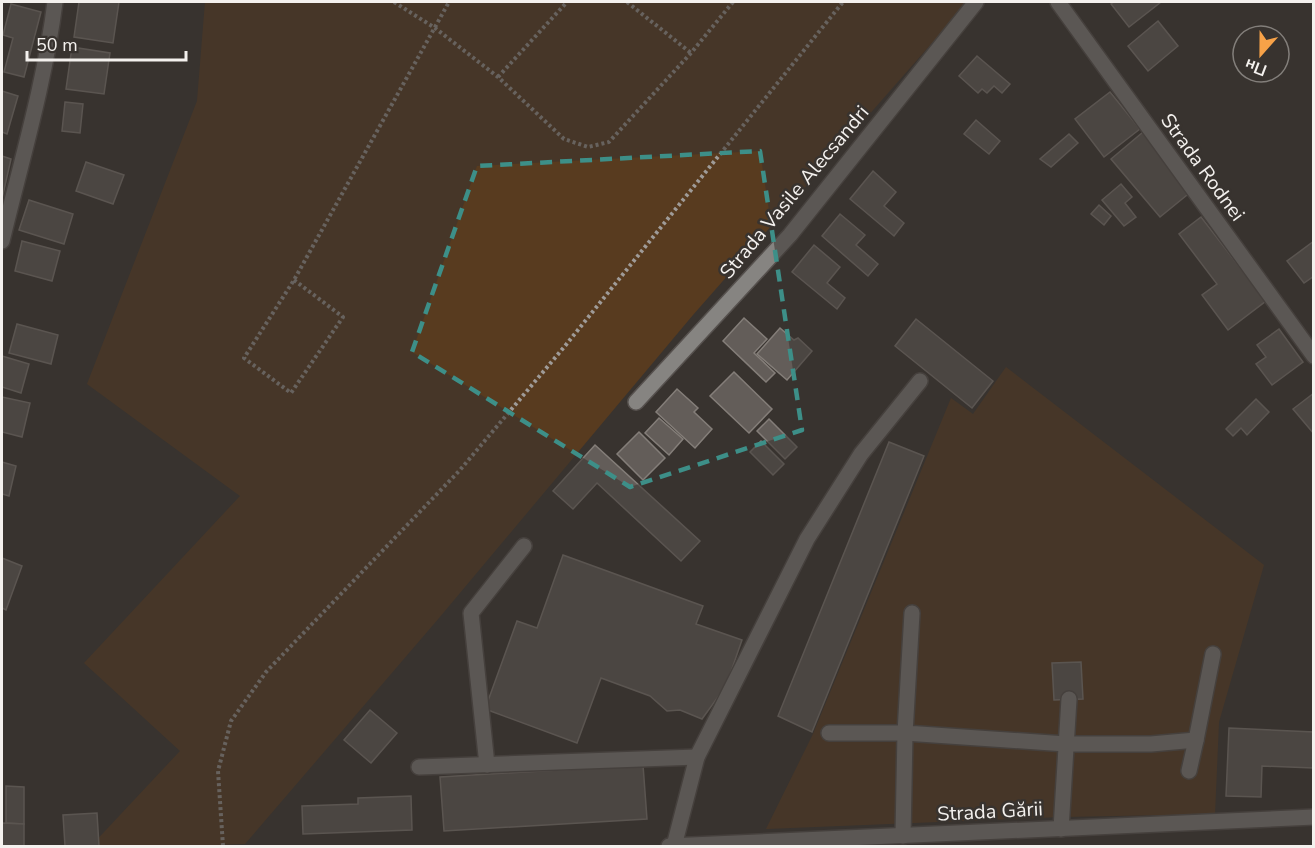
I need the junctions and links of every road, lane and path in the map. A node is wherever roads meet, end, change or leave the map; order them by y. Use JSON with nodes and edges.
{"nodes":[{"id":1,"x":55,"y":2,"type":"edge"},
{"id":2,"x":394,"y":2,"type":"edge"},
{"id":3,"x":449,"y":2,"type":"edge"},
{"id":4,"x":567,"y":2,"type":"edge"},
{"id":5,"x":627,"y":2,"type":"edge"},
{"id":6,"x":733,"y":2,"type":"edge"},
{"id":7,"x":843,"y":2,"type":"edge"},
{"id":8,"x":976,"y":2,"type":"edge"},
{"id":9,"x":1058,"y":2,"type":"edge"},
{"id":10,"x":435,"y":28,"type":"junction"},
{"id":11,"x":691,"y":53,"type":"junction"},
{"id":12,"x":498,"y":77,"type":"junction"},
{"id":13,"x":2,"y":241,"type":"edge"},
{"id":14,"x":294,"y":280,"type":"junction"},
{"id":15,"x":1314,"y":356,"type":"edge"},
{"id":16,"x":920,"y":381,"type":"dead end"},
{"id":17,"x":636,"y":402,"type":"dead end"},
{"id":18,"x":524,"y":546,"type":"dead end"},
{"id":19,"x":912,"y":613,"type":"dead end"},
{"id":20,"x":1213,"y":654,"type":"dead end"},
{"id":21,"x":1069,"y":699,"type":"dead end"},
{"id":22,"x":829,"y":732,"type":"dead end"},
{"id":23,"x":905,"y":733,"type":"junction"},
{"id":24,"x":1196,"y":740,"type":"junction"},
{"id":25,"x":1066,"y":744,"type":"junction"},
{"id":26,"x":697,"y":757,"type":"junction"},
{"id":27,"x":487,"y":765,"type":"junction"},
{"id":28,"x":419,"y":767,"type":"dead end"},
{"id":29,"x":1189,"y":771,"type":"dead end"},
{"id":30,"x":1314,"y":817,"type":"edge"},
{"id":31,"x":1061,"y":829,"type":"junction"},
{"id":32,"x":903,"y":836,"type":"junction"},
{"id":33,"x":223,"y":846,"type":"edge"},
{"id":34,"x":669,"y":846,"type":"edge"},
{"id":35,"x":674,"y":846,"type":"edge"}],
"edges":[{"from":1,"to":13,"type":"street"},
{"from":2,"to":10,"type":"path"},
{"from":3,"to":10,"type":"path"},
{"from":4,"to":12,"type":"path"},
{"from":5,"to":11,"type":"path"},
{"from":6,"to":11,"type":"path"},
{"from":7,"to":33,"type":"path"},
{"from":8,"to":17,"type":"street","name":"Strada Vasile Alecsandri"},
{"from":9,"to":15,"type":"street","name":"Strada Rodnei"},
{"from":10,"to":12,"type":"path"},
{"from":10,"to":14,"type":"path"},
{"from":11,"to":12,"type":"path"},
{"from":14,"to":14,"type":"path"},
{"from":16,"to":26,"type":"street"},
{"from":18,"to":27,"type":"street"},
{"from":19,"to":23,"type":"street"},
{"from":20,"to":24,"type":"street"},
{"from":21,"to":25,"type":"street"},
{"from":22,"to":23,"type":"street"},
{"from":23,"to":25,"type":"street"},
{"from":23,"to":32,"type":"street"},
{"from":24,"to":25,"type":"street"},
{"from":24,"to":29,"type":"street"},
{"from":25,"to":31,"type":"street"},
{"from":26,"to":27,"type":"street"},
{"from":26,"to":35,"type":"street"},
{"from":27,"to":28,"type":"street"},
{"from":30,"to":31,"type":"street","name":"Strada Gării"},
{"from":31,"to":32,"type":"street","name":"Strada Gării"},
{"from":32,"to":35,"type":"street","name":"Strada Gării"},
{"from":34,"to":35,"type":"street","name":"Strada Gării"}]}
